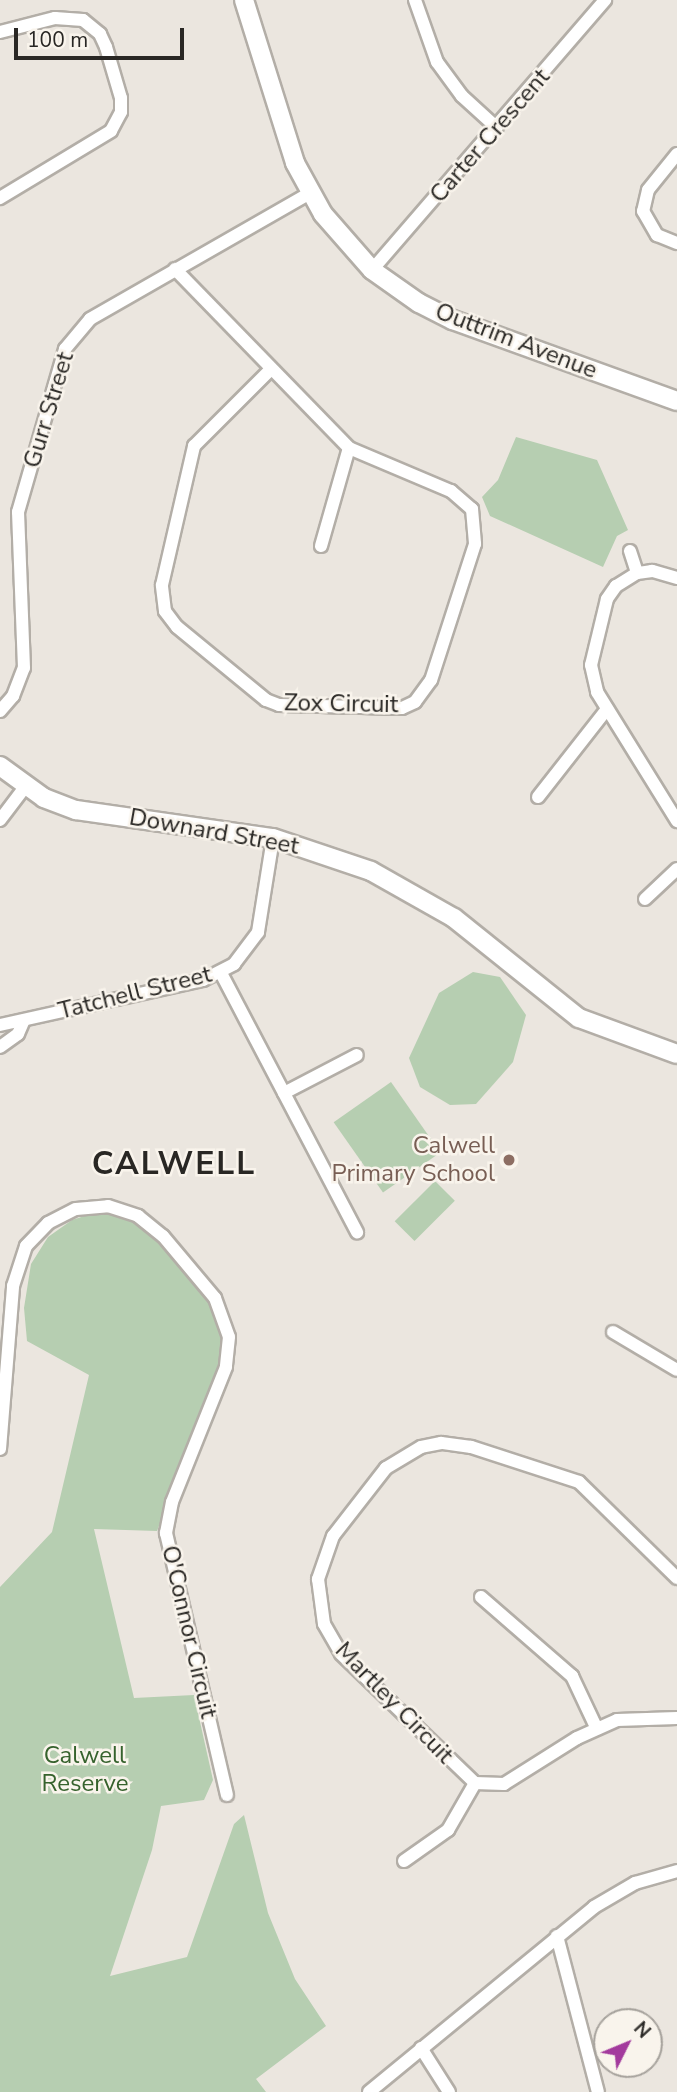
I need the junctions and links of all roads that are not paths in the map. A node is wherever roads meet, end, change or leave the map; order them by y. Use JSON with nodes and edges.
{"nodes":[{"id":1,"x":244,"y":0,"type":"edge"},
{"id":2,"x":415,"y":0,"type":"edge"},
{"id":3,"x":605,"y":0,"type":"edge"},
{"id":4,"x":0,"y":32,"type":"edge"},
{"id":5,"x":497,"y":128,"type":"junction"},
{"id":6,"x":677,"y":154,"type":"edge"},
{"id":7,"x":310,"y":193,"type":"junction"},
{"id":8,"x":0,"y":198,"type":"edge"},
{"id":9,"x":677,"y":243,"type":"edge"},
{"id":10,"x":175,"y":269,"type":"junction"},
{"id":11,"x":372,"y":270,"type":"junction"},
{"id":12,"x":271,"y":369,"type":"junction"},
{"id":13,"x":677,"y":401,"type":"edge"},
{"id":14,"x":349,"y":448,"type":"junction"},
{"id":15,"x":320,"y":546,"type":"dead end"},
{"id":16,"x":630,"y":551,"type":"dead end"},
{"id":17,"x":637,"y":573,"type":"junction"},
{"id":18,"x":677,"y":578,"type":"edge"},
{"id":19,"x":607,"y":709,"type":"junction"},
{"id":20,"x":0,"y":711,"type":"edge"},
{"id":21,"x":0,"y":766,"type":"edge"},
{"id":22,"x":24,"y":787,"type":"junction"},
{"id":23,"x":538,"y":797,"type":"dead end"},
{"id":24,"x":0,"y":820,"type":"edge"},
{"id":25,"x":677,"y":821,"type":"edge"},
{"id":26,"x":273,"y":838,"type":"junction"},
{"id":27,"x":677,"y":869,"type":"edge"},
{"id":28,"x":645,"y":899,"type":"dead end"},
{"id":29,"x":221,"y":973,"type":"junction"},
{"id":30,"x":24,"y":1020,"type":"junction"},
{"id":31,"x":0,"y":1025,"type":"edge"},
{"id":32,"x":0,"y":1047,"type":"edge"},
{"id":33,"x":677,"y":1054,"type":"edge"},
{"id":34,"x":357,"y":1055,"type":"dead end"},
{"id":35,"x":284,"y":1093,"type":"junction"},
{"id":36,"x":357,"y":1232,"type":"dead end"},
{"id":37,"x":613,"y":1332,"type":"dead end"},
{"id":38,"x":677,"y":1370,"type":"edge"},
{"id":39,"x":0,"y":1449,"type":"edge"},
{"id":40,"x":677,"y":1578,"type":"edge"},
{"id":41,"x":481,"y":1597,"type":"dead end"},
{"id":42,"x":677,"y":1718,"type":"edge"},
{"id":43,"x":596,"y":1727,"type":"junction"},
{"id":44,"x":475,"y":1783,"type":"junction"},
{"id":45,"x":227,"y":1795,"type":"dead end"},
{"id":46,"x":404,"y":1861,"type":"dead end"},
{"id":47,"x":677,"y":1871,"type":"edge"},
{"id":48,"x":557,"y":1936,"type":"junction"},
{"id":49,"x":421,"y":2049,"type":"junction"},
{"id":50,"x":369,"y":2092,"type":"edge"},
{"id":51,"x":449,"y":2092,"type":"edge"},
{"id":52,"x":598,"y":2092,"type":"edge"}],
"edges":[{"from":1,"to":7,"type":"street","name":"Outtrim Avenue"},
{"from":2,"to":5,"type":"street"},
{"from":3,"to":5,"type":"street","name":"Carter Crescent"},
{"from":4,"to":8,"type":"street"},
{"from":5,"to":11,"type":"street","name":"Carter Crescent"},
{"from":6,"to":9,"type":"street"},
{"from":7,"to":10,"type":"street","name":"Gurr Street"},
{"from":7,"to":11,"type":"street","name":"Outtrim Avenue"},
{"from":10,"to":12,"type":"street","name":"Zox Circuit"},
{"from":10,"to":20,"type":"street","name":"Gurr Street"},
{"from":11,"to":13,"type":"street","name":"Outtrim Avenue"},
{"from":12,"to":14,"type":"street","name":"Zox Circuit"},
{"from":12,"to":14,"type":"street","name":"Zox Circuit"},
{"from":14,"to":15,"type":"street"},
{"from":16,"to":17,"type":"street"},
{"from":17,"to":18,"type":"street"},
{"from":17,"to":19,"type":"street"},
{"from":19,"to":23,"type":"street"},
{"from":19,"to":25,"type":"street"},
{"from":21,"to":22,"type":"street","name":"Downard Street"},
{"from":22,"to":24,"type":"street"},
{"from":22,"to":26,"type":"street","name":"Downard Street"},
{"from":26,"to":29,"type":"street","name":"Tatchell Street"},
{"from":26,"to":33,"type":"street","name":"Downard Street"},
{"from":27,"to":28,"type":"street"},
{"from":29,"to":30,"type":"street","name":"Tatchell Street"},
{"from":29,"to":35,"type":"street"},
{"from":30,"to":31,"type":"street","name":"Tatchell Street"},
{"from":30,"to":32,"type":"street","name":"Tatchell Street"},
{"from":34,"to":35,"type":"street"},
{"from":35,"to":36,"type":"street"},
{"from":37,"to":38,"type":"street"},
{"from":39,"to":45,"type":"street","name":"O'Connor Circuit"},
{"from":40,"to":44,"type":"street","name":"Martley Circuit"},
{"from":41,"to":43,"type":"street"},
{"from":42,"to":43,"type":"street","name":"Martley Circuit"},
{"from":43,"to":44,"type":"street","name":"Martley Circuit"},
{"from":44,"to":46,"type":"street"},
{"from":47,"to":48,"type":"street"},
{"from":48,"to":49,"type":"street"},
{"from":48,"to":52,"type":"street"},
{"from":49,"to":50,"type":"street"},
{"from":49,"to":51,"type":"street"}]}
